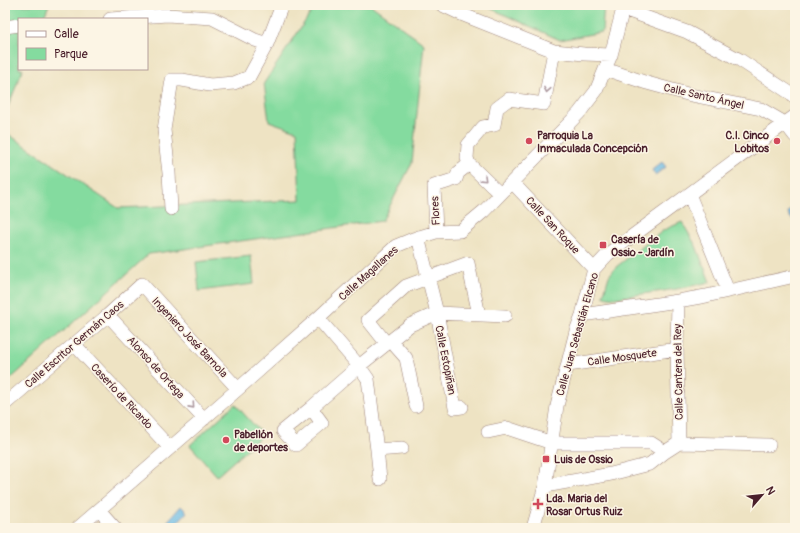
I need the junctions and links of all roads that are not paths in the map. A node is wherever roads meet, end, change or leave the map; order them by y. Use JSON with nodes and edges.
{"nodes":[{"id":1,"x":282,"y":5,"type":"edge"},
{"id":2,"x":442,"y":5,"type":"edge"},
{"id":3,"x":623,"y":7,"type":"edge"},
{"id":4,"x":124,"y":18,"type":"edge"},
{"id":5,"x":18,"y":25,"type":"edge"},
{"id":6,"x":5,"y":27,"type":"edge"},
{"id":7,"x":267,"y":44,"type":"junction"},
{"id":8,"x":554,"y":52,"type":"junction"},
{"id":9,"x":611,"y":55,"type":"junction"},
{"id":10,"x":605,"y":69,"type":"junction"},
{"id":11,"x":795,"y":98,"type":"edge"},
{"id":12,"x":792,"y":118,"type":"edge"},
{"id":13,"x":795,"y":136,"type":"edge"},
{"id":14,"x":469,"y":164,"type":"junction"},
{"id":15,"x":512,"y":182,"type":"junction"},
{"id":16,"x":500,"y":194,"type":"junction"},
{"id":17,"x":689,"y":194,"type":"junction"},
{"id":18,"x":171,"y":209,"type":"dead end"},
{"id":19,"x":436,"y":232,"type":"junction"},
{"id":20,"x":418,"y":237,"type":"junction"},
{"id":21,"x":594,"y":269,"type":"junction"},
{"id":22,"x":795,"y":276,"type":"edge"},
{"id":23,"x":428,"y":278,"type":"junction"},
{"id":24,"x":142,"y":284,"type":"joint"},
{"id":25,"x":728,"y":291,"type":"junction"},
{"id":26,"x":678,"y":301,"type":"junction"},
{"id":27,"x":437,"y":313,"type":"junction"},
{"id":28,"x":108,"y":315,"type":"junction"},
{"id":29,"x":479,"y":315,"type":"junction"},
{"id":30,"x":582,"y":315,"type":"junction"},
{"id":31,"x":505,"y":316,"type":"dead end"},
{"id":32,"x":318,"y":318,"type":"junction"},
{"id":33,"x":389,"y":342,"type":"junction"},
{"id":34,"x":74,"y":344,"type":"junction"},
{"id":35,"x":677,"y":349,"type":"junction"},
{"id":36,"x":568,"y":365,"type":"junction"},
{"id":37,"x":359,"y":366,"type":"junction"},
{"id":38,"x":238,"y":389,"type":"junction"},
{"id":39,"x":5,"y":404,"type":"edge"},
{"id":40,"x":416,"y":406,"type":"dead end"},
{"id":41,"x":458,"y":407,"type":"dead end"},
{"id":42,"x":310,"y":408,"type":"dead end"},
{"id":43,"x":204,"y":419,"type":"junction"},
{"id":44,"x":488,"y":432,"type":"dead end"},
{"id":45,"x":552,"y":443,"type":"junction"},
{"id":46,"x":679,"y":443,"type":"junction"},
{"id":47,"x":769,"y":445,"type":"dead end"},
{"id":48,"x":170,"y":448,"type":"junction"},
{"id":49,"x":402,"y":448,"type":"dead end"},
{"id":50,"x":377,"y":450,"type":"junction"},
{"id":51,"x":665,"y":452,"type":"junction"},
{"id":52,"x":380,"y":479,"type":"dead end"},
{"id":53,"x":545,"y":486,"type":"junction"},
{"id":54,"x":99,"y":510,"type":"junction"},
{"id":55,"x":78,"y":528,"type":"edge"},
{"id":56,"x":115,"y":528,"type":"edge"},
{"id":57,"x":533,"y":528,"type":"edge"}],
"edges":[{"from":1,"to":7,"type":"street"},
{"from":2,"to":8,"type":"street"},
{"from":3,"to":9,"type":"street","name":"Calle Magallanes"},
{"from":3,"to":11,"type":"street"},
{"from":4,"to":7,"type":"street"},
{"from":5,"to":6,"type":"street"},
{"from":7,"to":18,"type":"street"},
{"from":8,"to":9,"type":"street"},
{"from":8,"to":14,"type":"street","one_way":true},
{"from":9,"to":10,"type":"street","name":"Calle Magallanes"},
{"from":10,"to":12,"type":"street","name":"Calle Santo Ángel"},
{"from":10,"to":15,"type":"street","name":"Calle Magallanes"},
{"from":12,"to":13,"type":"street","name":"Calle Santo Ángel"},
{"from":12,"to":17,"type":"street","name":"Calle Juan Sebastián Elcano"},
{"from":14,"to":16,"type":"street","one_way":true},
{"from":14,"to":19,"type":"street","name":"Flores"},
{"from":15,"to":16,"type":"street","name":"Calle Magallanes"},
{"from":15,"to":21,"type":"street","name":"Calle San Roque"},
{"from":16,"to":19,"type":"street","name":"Calle Magallanes"},
{"from":17,"to":21,"type":"street","name":"Calle Juan Sebastián Elcano"},
{"from":17,"to":25,"type":"street"},
{"from":19,"to":20,"type":"street","name":"Calle Magallanes"},
{"from":20,"to":23,"type":"street","name":"Calle Estopiñan"},
{"from":20,"to":32,"type":"street","name":"Calle Magallanes"},
{"from":21,"to":30,"type":"street","name":"Calle Juan Sebastián Elcano"},
{"from":22,"to":25,"type":"street"},
{"from":23,"to":27,"type":"street","name":"Calle Estopiñan"},
{"from":23,"to":29,"type":"street"},
{"from":23,"to":33,"type":"street"},
{"from":24,"to":28,"type":"street","name":"Calle Escritor Germán Caos"},
{"from":24,"to":38,"type":"street","name":"Ingeniero José Barnola"},
{"from":25,"to":26,"type":"street"},
{"from":26,"to":30,"type":"street"},
{"from":26,"to":35,"type":"street","name":"Calle Cantera del Rey"},
{"from":27,"to":29,"type":"street"},
{"from":27,"to":33,"type":"street"},
{"from":27,"to":41,"type":"street","name":"Calle Estopiñan"},
{"from":28,"to":34,"type":"street","name":"Calle Escritor Germán Caos"},
{"from":28,"to":43,"type":"street","name":"Alonso de Ortega","one_way":true},
{"from":29,"to":31,"type":"street"},
{"from":30,"to":36,"type":"street","name":"Calle Juan Sebastián Elcano"},
{"from":32,"to":37,"type":"street"},
{"from":32,"to":38,"type":"street","name":"Calle Magallanes"},
{"from":33,"to":37,"type":"street"},
{"from":33,"to":40,"type":"street"},
{"from":34,"to":39,"type":"street","name":"Calle Escritor Germán Caos"},
{"from":34,"to":48,"type":"street","name":"Caserío de Ricardo"},
{"from":35,"to":36,"type":"street","name":"Calle Mosquete"},
{"from":35,"to":46,"type":"street","name":"Calle Cantera del Rey"},
{"from":36,"to":45,"type":"street","name":"Calle Juan Sebastián Elcano"},
{"from":37,"to":42,"type":"street"},
{"from":37,"to":50,"type":"street"},
{"from":38,"to":43,"type":"street","name":"Calle Magallanes"},
{"from":43,"to":48,"type":"street","name":"Calle Magallanes"},
{"from":44,"to":45,"type":"street"},
{"from":45,"to":51,"type":"street"},
{"from":45,"to":53,"type":"street","name":"Calle Juan Sebastián Elcano"},
{"from":46,"to":47,"type":"street"},
{"from":46,"to":51,"type":"street"},
{"from":48,"to":54,"type":"street","name":"Calle Magallanes"},
{"from":49,"to":50,"type":"street"},
{"from":50,"to":52,"type":"street"},
{"from":51,"to":53,"type":"street"},
{"from":53,"to":57,"type":"street","name":"Calle Juan Sebastián Elcano"},
{"from":54,"to":55,"type":"street","name":"Calle Magallanes"},
{"from":54,"to":56,"type":"street"}]}
